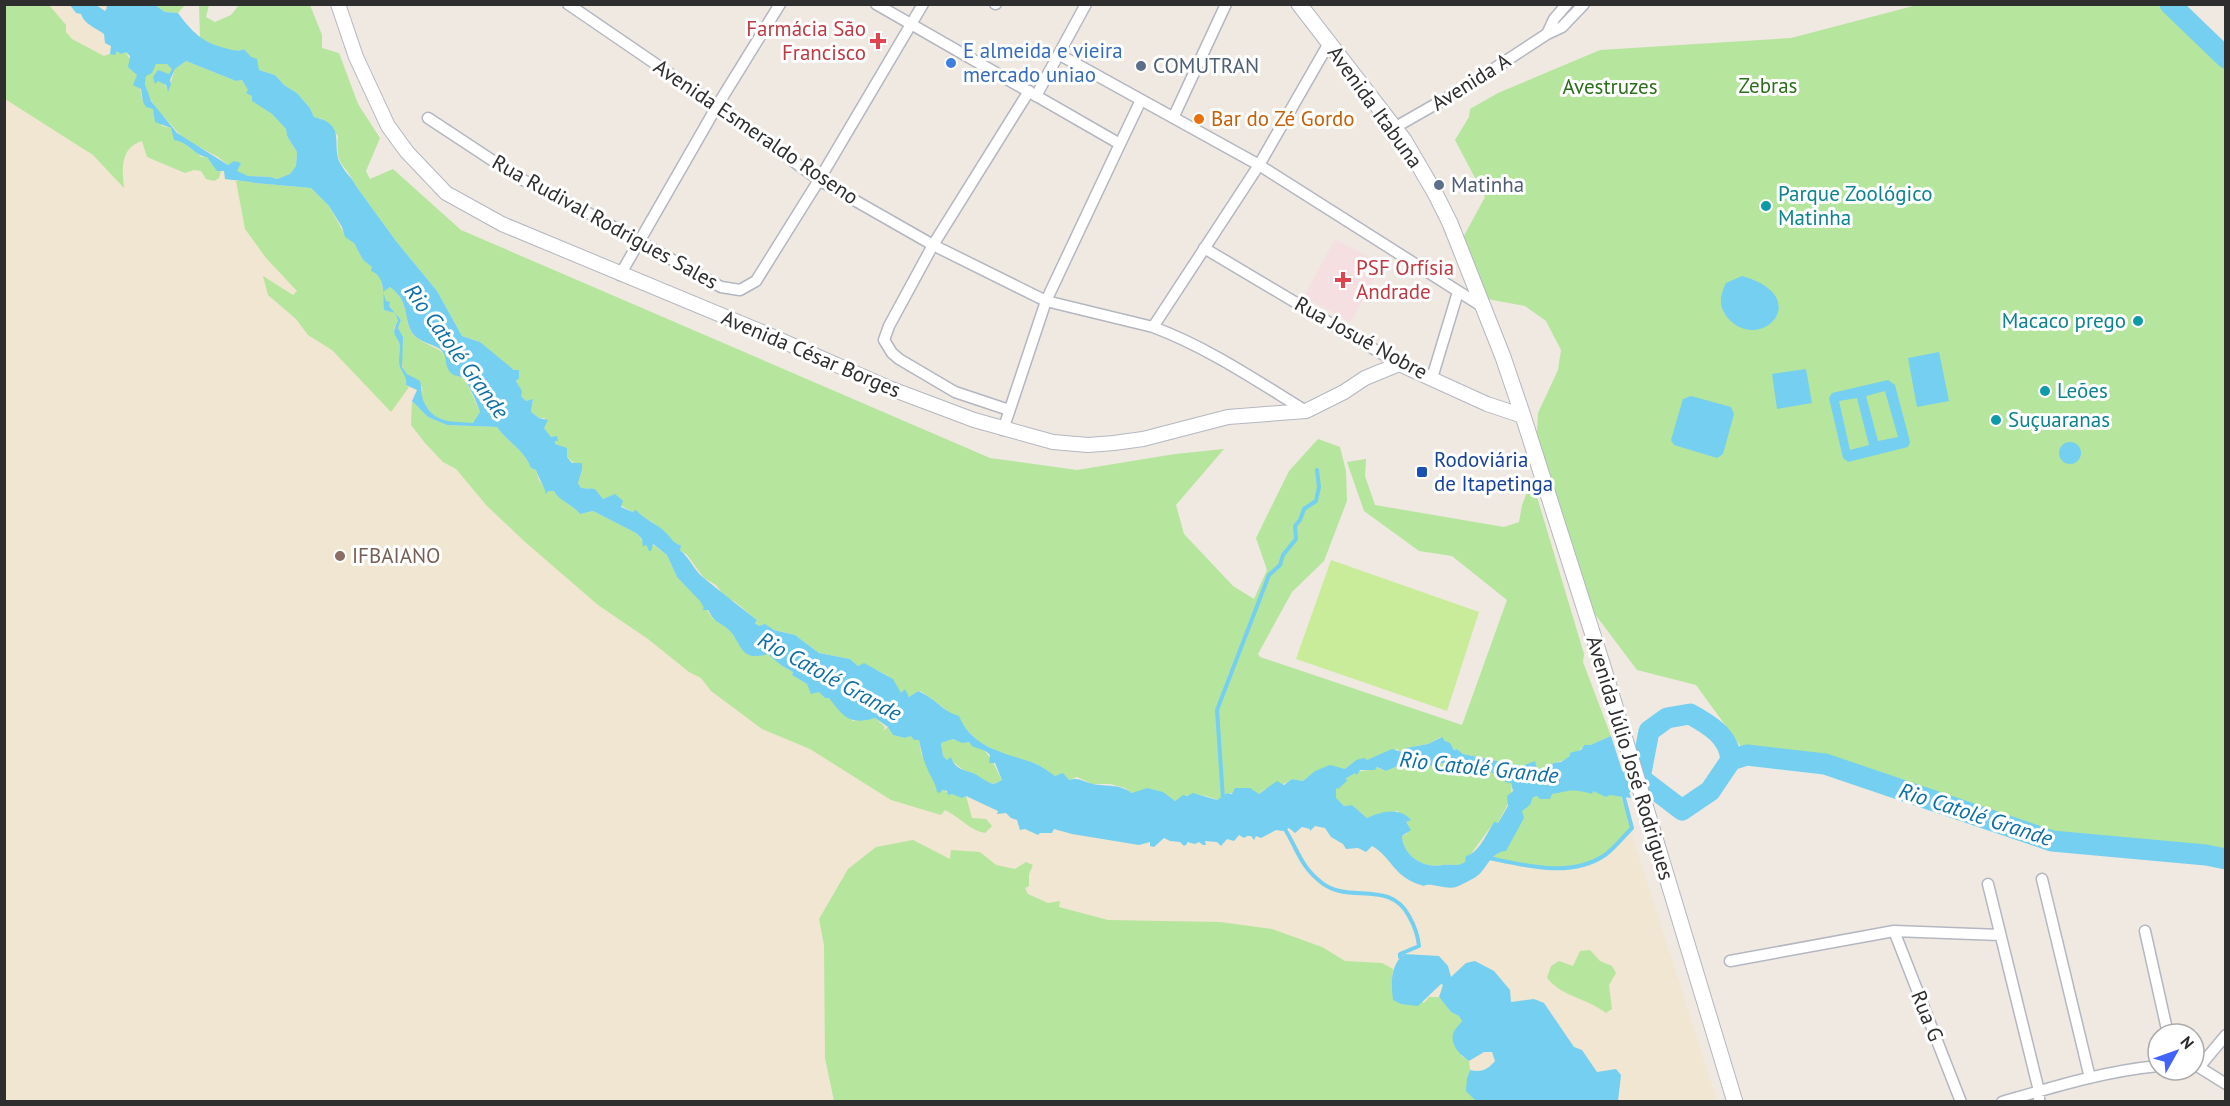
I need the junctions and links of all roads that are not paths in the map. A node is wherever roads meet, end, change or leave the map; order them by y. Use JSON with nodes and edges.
{"nodes":[{"id":1,"x":338,"y":4,"type":"edge"},
{"id":2,"x":568,"y":4,"type":"edge"},
{"id":3,"x":780,"y":4,"type":"edge"},
{"id":4,"x":876,"y":4,"type":"edge"},
{"id":5,"x":923,"y":4,"type":"edge"},
{"id":6,"x":1086,"y":4,"type":"edge"},
{"id":7,"x":1226,"y":4,"type":"edge"},
{"id":8,"x":1299,"y":4,"type":"edge"},
{"id":9,"x":1567,"y":4,"type":"edge"},
{"id":10,"x":1584,"y":4,"type":"edge"},
{"id":11,"x":910,"y":25,"type":"junction"},
{"id":12,"x":1547,"y":34,"type":"junction"},
{"id":13,"x":1329,"y":43,"type":"junction"},
{"id":14,"x":1060,"y":55,"type":"junction"},
{"id":15,"x":1032,"y":94,"type":"junction"},
{"id":16,"x":1141,"y":100,"type":"junction"},
{"id":17,"x":717,"y":106,"type":"junction"},
{"id":18,"x":1174,"y":116,"type":"junction"},
{"id":19,"x":428,"y":118,"type":"dead end"},
{"id":20,"x":1394,"y":128,"type":"junction"},
{"id":21,"x":1120,"y":144,"type":"junction"},
{"id":22,"x":1259,"y":165,"type":"junction"},
{"id":23,"x":819,"y":180,"type":"junction"},
{"id":24,"x":639,"y":242,"type":"junction"},
{"id":25,"x":933,"y":245,"type":"junction"},
{"id":26,"x":1204,"y":248,"type":"junction"},
{"id":27,"x":620,"y":275,"type":"junction"},
{"id":28,"x":1458,"y":292,"type":"junction"},
{"id":29,"x":1046,"y":301,"type":"junction"},
{"id":30,"x":1483,"y":307,"type":"junction"},
{"id":31,"x":1153,"y":327,"type":"junction"},
{"id":32,"x":1399,"y":364,"type":"junction"},
{"id":33,"x":1432,"y":378,"type":"junction"},
{"id":34,"x":1009,"y":410,"type":"junction"},
{"id":35,"x":1306,"y":411,"type":"junction"},
{"id":36,"x":1523,"y":416,"type":"junction"},
{"id":37,"x":1003,"y":430,"type":"junction"},
{"id":38,"x":2042,"y":879,"type":"dead end"},
{"id":39,"x":1988,"y":884,"type":"dead end"},
{"id":40,"x":1894,"y":931,"type":"junction"},
{"id":41,"x":2145,"y":931,"type":"dead end"},
{"id":42,"x":2000,"y":935,"type":"junction"},
{"id":43,"x":1730,"y":961,"type":"dead end"},
{"id":44,"x":2165,"y":1022,"type":"edge"},
{"id":45,"x":2226,"y":1035,"type":"edge"},
{"id":46,"x":2206,"y":1056,"type":"edge"},
{"id":47,"x":2146,"y":1067,"type":"edge"},
{"id":48,"x":2206,"y":1071,"type":"edge"},
{"id":49,"x":2090,"y":1078,"type":"junction"},
{"id":50,"x":2226,"y":1084,"type":"edge"},
{"id":51,"x":2039,"y":1096,"type":"edge"},
{"id":52,"x":1735,"y":1101,"type":"edge"},
{"id":53,"x":1961,"y":1101,"type":"edge"},
{"id":54,"x":2002,"y":1101,"type":"edge"}],
"edges":[{"from":1,"to":27,"type":"street","name":"Avenida César Borges"},
{"from":2,"to":17,"type":"street","name":"Avenida Esmeraldo Roseno"},
{"from":3,"to":17,"type":"street"},
{"from":4,"to":11,"type":"street"},
{"from":5,"to":11,"type":"street","name":"Rua Rudival Rodrigues Sales"},
{"from":6,"to":14,"type":"street"},
{"from":7,"to":18,"type":"street"},
{"from":8,"to":13,"type":"main road","name":"Avenida Itabuna"},
{"from":9,"to":12,"type":"street","name":"Avenida A"},
{"from":10,"to":12,"type":"street","name":"Avenida A"},
{"from":11,"to":15,"type":"street"},
{"from":11,"to":23,"type":"street","name":"Rua Rudival Rodrigues Sales"},
{"from":12,"to":20,"type":"street","name":"Avenida A"},
{"from":13,"to":20,"type":"main road","name":"Avenida Itabuna"},
{"from":13,"to":22,"type":"street"},
{"from":14,"to":15,"type":"street"},
{"from":14,"to":16,"type":"street"},
{"from":15,"to":21,"type":"street"},
{"from":15,"to":25,"type":"street"},
{"from":16,"to":18,"type":"street"},
{"from":16,"to":21,"type":"street"},
{"from":17,"to":23,"type":"street","name":"Avenida Esmeraldo Roseno"},
{"from":17,"to":24,"type":"street"},
{"from":18,"to":22,"type":"street"},
{"from":19,"to":24,"type":"street","name":"Rua Rudival Rodrigues Sales"},
{"from":20,"to":30,"type":"main road","name":"Avenida Itabuna"},
{"from":21,"to":29,"type":"street"},
{"from":22,"to":26,"type":"street"},
{"from":22,"to":28,"type":"street"},
{"from":23,"to":24,"type":"street","name":"Rua Rudival Rodrigues Sales"},
{"from":23,"to":25,"type":"street","name":"Avenida Esmeraldo Roseno"},
{"from":24,"to":27,"type":"street"},
{"from":25,"to":29,"type":"street","name":"Avenida Esmeraldo Roseno"},
{"from":25,"to":34,"type":"street"},
{"from":26,"to":31,"type":"street"},
{"from":26,"to":32,"type":"street","name":"Rua Josué Nobre"},
{"from":27,"to":37,"type":"street","name":"Avenida César Borges"},
{"from":28,"to":30,"type":"street"},
{"from":28,"to":33,"type":"street"},
{"from":29,"to":31,"type":"street","name":"Avenida Esmeraldo Roseno"},
{"from":29,"to":34,"type":"street"},
{"from":30,"to":36,"type":"main road","name":"Avenida Itabuna"},
{"from":31,"to":35,"type":"street","name":"Avenida Esmeraldo Roseno"},
{"from":32,"to":33,"type":"street","name":"Rua Josué Nobre"},
{"from":32,"to":35,"type":"street","name":"Avenida César Borges"},
{"from":33,"to":36,"type":"street","name":"Rua Josué Nobre"},
{"from":34,"to":37,"type":"street"},
{"from":35,"to":37,"type":"street","name":"Avenida César Borges"},
{"from":36,"to":52,"type":"main road","name":"Avenida Júlio José Rodrigues"},
{"from":38,"to":49,"type":"street"},
{"from":39,"to":42,"type":"street"},
{"from":40,"to":42,"type":"street"},
{"from":40,"to":43,"type":"street"},
{"from":40,"to":53,"type":"street","name":"Rua G"},
{"from":41,"to":44,"type":"street"},
{"from":42,"to":51,"type":"street"},
{"from":45,"to":46,"type":"street"},
{"from":47,"to":49,"type":"street"},
{"from":48,"to":50,"type":"street"},
{"from":49,"to":51,"type":"street"},
{"from":51,"to":54,"type":"street"}]}
